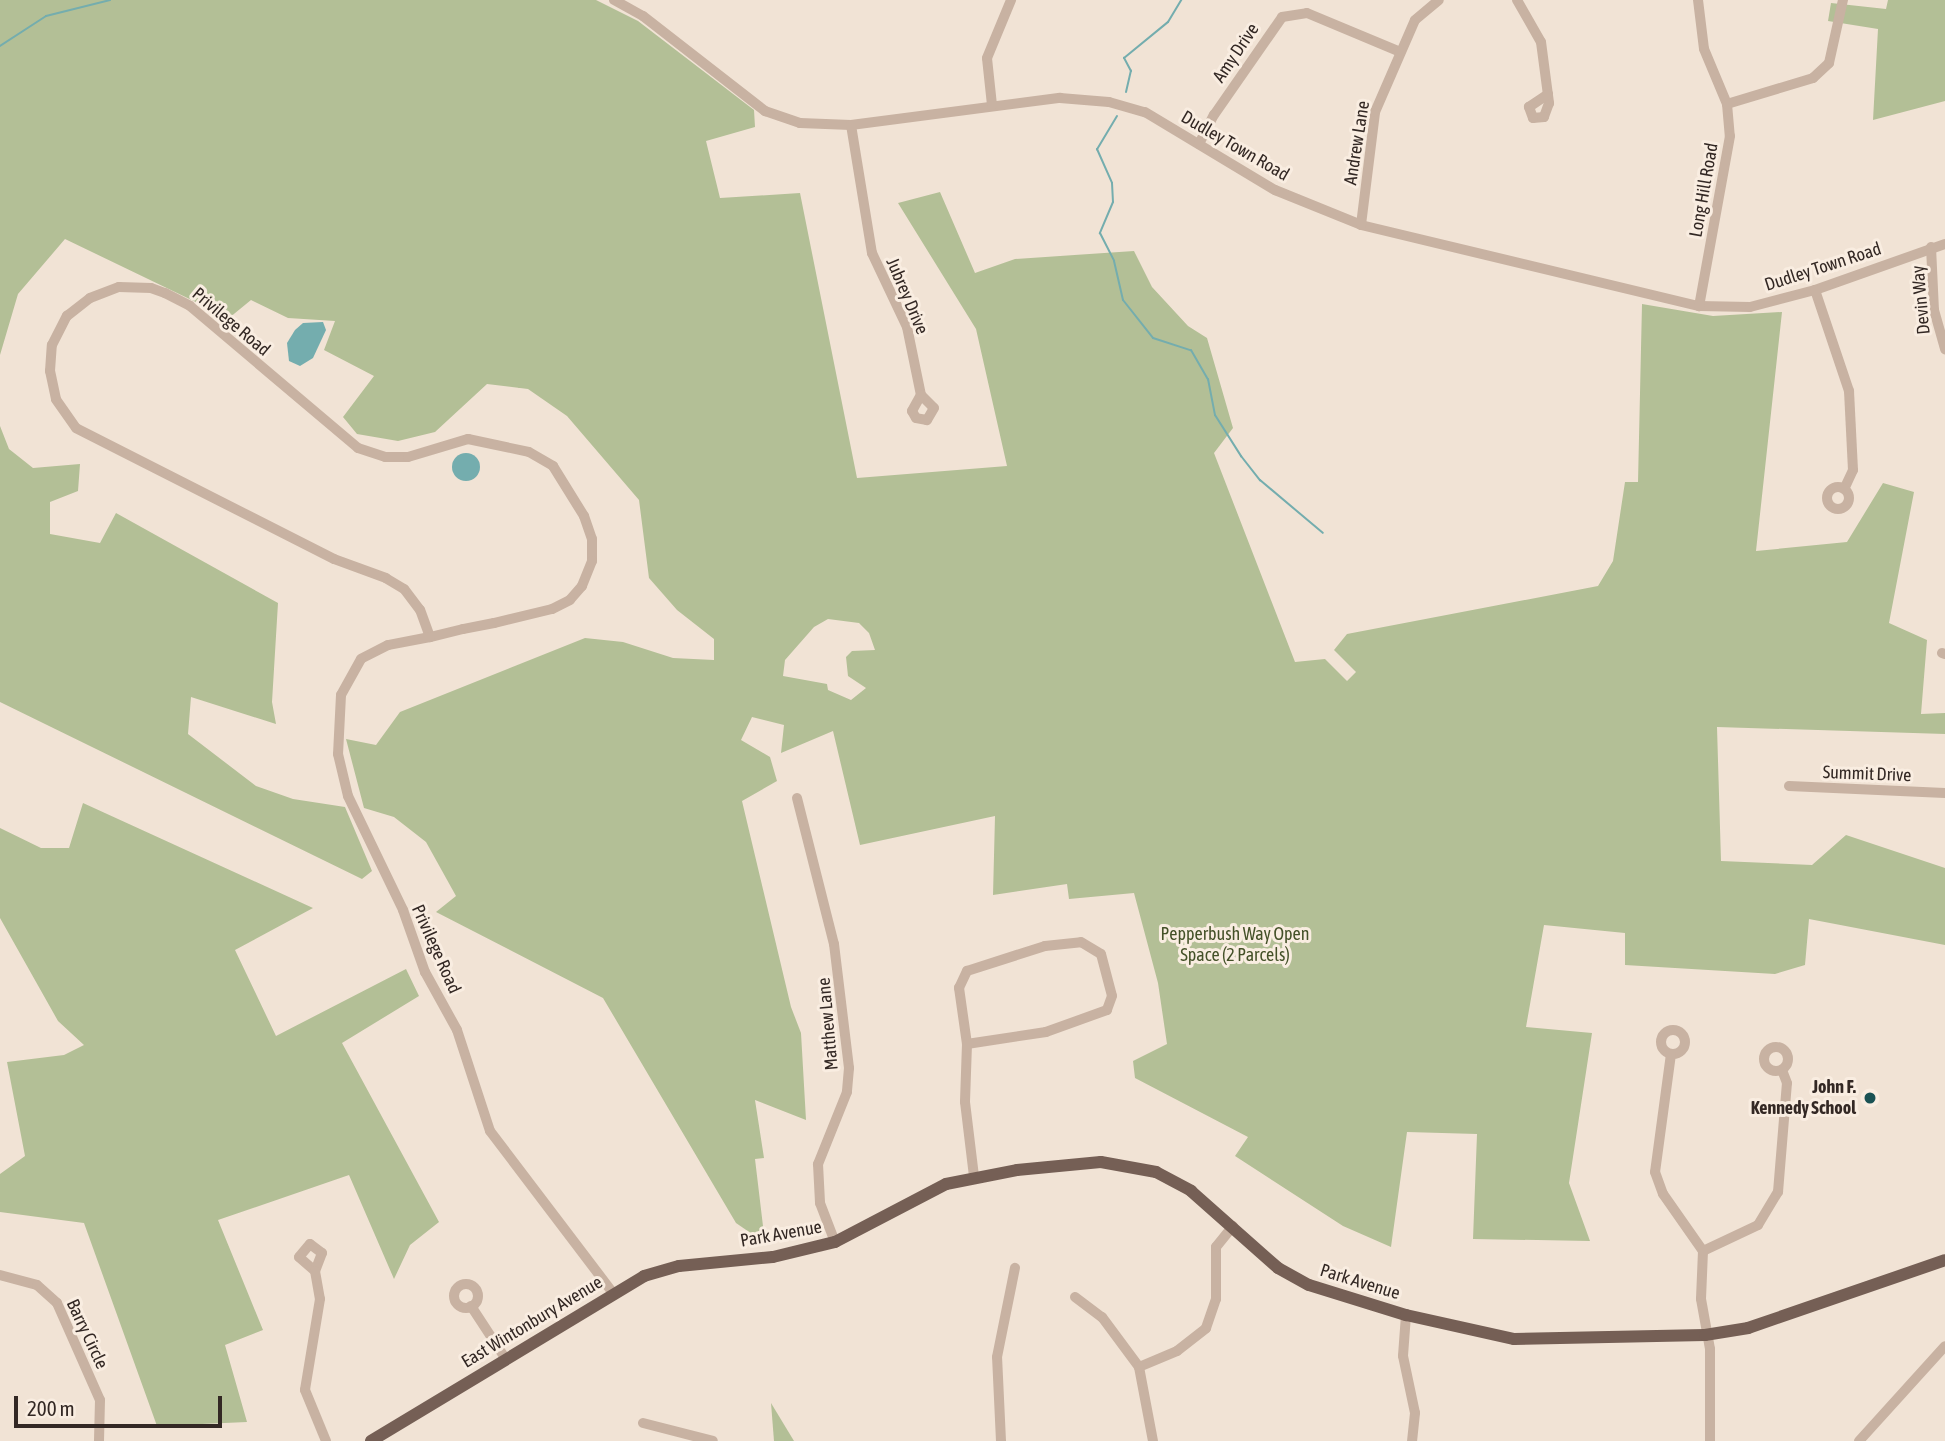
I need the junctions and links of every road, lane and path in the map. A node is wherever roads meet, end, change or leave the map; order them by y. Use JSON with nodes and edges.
{"nodes":[{"id":1,"x":614,"y":0,"type":"edge"},
{"id":2,"x":1011,"y":0,"type":"edge"},
{"id":3,"x":1439,"y":0,"type":"edge"},
{"id":4,"x":1517,"y":0,"type":"edge"},
{"id":5,"x":1698,"y":0,"type":"edge"},
{"id":6,"x":1843,"y":0,"type":"edge"},
{"id":7,"x":1398,"y":51,"type":"junction"},
{"id":8,"x":1548,"y":94,"type":"dead end"},
{"id":9,"x":1727,"y":104,"type":"junction"},
{"id":10,"x":992,"y":105,"type":"junction"},
{"id":11,"x":851,"y":125,"type":"junction"},
{"id":12,"x":1199,"y":144,"type":"junction"},
{"id":13,"x":1361,"y":225,"type":"junction"},
{"id":14,"x":1945,"y":244,"type":"edge"},
{"id":15,"x":1931,"y":247,"type":"junction"},
{"id":16,"x":1815,"y":290,"type":"junction"},
{"id":17,"x":1699,"y":306,"type":"junction"},
{"id":18,"x":1945,"y":349,"type":"edge"},
{"id":19,"x":921,"y":395,"type":"dead end"},
{"id":20,"x":1844,"y":489,"type":"dead end"},
{"id":21,"x":430,"y":637,"type":"junction"},
{"id":22,"x":1788,"y":786,"type":"dead end"},
{"id":23,"x":1945,"y":793,"type":"edge"},
{"id":24,"x":797,"y":798,"type":"dead end"},
{"id":25,"x":967,"y":1044,"type":"junction"},
{"id":26,"x":1671,"y":1054,"type":"dead end"},
{"id":27,"x":1782,"y":1070,"type":"dead end"},
{"id":28,"x":974,"y":1176,"type":"junction"},
{"id":29,"x":1233,"y":1226,"type":"junction"},
{"id":30,"x":835,"y":1242,"type":"junction"},
{"id":31,"x":1703,"y":1251,"type":"junction"},
{"id":32,"x":723,"y":1260,"type":"joint"},
{"id":33,"x":1945,"y":1260,"type":"edge"},
{"id":34,"x":1015,"y":1268,"type":"dead end"},
{"id":35,"x":315,"y":1272,"type":"dead end"},
{"id":36,"x":0,"y":1275,"type":"edge"},
{"id":37,"x":613,"y":1293,"type":"junction"},
{"id":38,"x":1075,"y":1297,"type":"dead end"},
{"id":39,"x":471,"y":1306,"type":"dead end"},
{"id":40,"x":1406,"y":1315,"type":"junction"},
{"id":41,"x":1705,"y":1335,"type":"junction"},
{"id":42,"x":1943,"y":1350,"type":"edge"},
{"id":43,"x":505,"y":1358,"type":"junction"},
{"id":44,"x":1139,"y":1367,"type":"junction"},
{"id":45,"x":643,"y":1423,"type":"dead end"},
{"id":46,"x":99,"y":1441,"type":"edge"},
{"id":47,"x":327,"y":1441,"type":"edge"},
{"id":48,"x":371,"y":1441,"type":"edge"},
{"id":49,"x":713,"y":1441,"type":"edge"},
{"id":50,"x":1001,"y":1441,"type":"edge"},
{"id":51,"x":1153,"y":1441,"type":"edge"},
{"id":52,"x":1412,"y":1441,"type":"edge"},
{"id":53,"x":1710,"y":1441,"type":"edge"},
{"id":54,"x":1859,"y":1441,"type":"edge"}],
"edges":[{"from":1,"to":11,"type":"street","name":"Dudley Town Road"},
{"from":2,"to":10,"type":"street"},
{"from":3,"to":7,"type":"street","name":"Andrew Lane"},
{"from":4,"to":8,"type":"street"},
{"from":5,"to":9,"type":"street","name":"Long Hill Road"},
{"from":6,"to":9,"type":"street"},
{"from":7,"to":12,"type":"street","name":"Amy Drive"},
{"from":7,"to":13,"type":"street","name":"Andrew Lane"},
{"from":9,"to":17,"type":"street","name":"Long Hill Road"},
{"from":10,"to":11,"type":"street","name":"Dudley Town Road"},
{"from":10,"to":12,"type":"street","name":"Dudley Town Road"},
{"from":11,"to":19,"type":"street","name":"Jubrey Drive"},
{"from":12,"to":13,"type":"street","name":"Dudley Town Road"},
{"from":13,"to":17,"type":"street","name":"Dudley Town Road"},
{"from":14,"to":15,"type":"street","name":"Dudley Town Road"},
{"from":15,"to":16,"type":"street","name":"Dudley Town Road"},
{"from":15,"to":18,"type":"street","name":"Devin Way"},
{"from":16,"to":17,"type":"street","name":"Dudley Town Road"},
{"from":16,"to":20,"type":"street"},
{"from":21,"to":21,"type":"street","name":"Privilege Road"},
{"from":21,"to":37,"type":"street","name":"Privilege Road"},
{"from":22,"to":23,"type":"street","name":"Summit Drive"},
{"from":24,"to":30,"type":"street","name":"Matthew Lane"},
{"from":25,"to":25,"type":"street"},
{"from":25,"to":28,"type":"street"},
{"from":26,"to":31,"type":"street"},
{"from":27,"to":31,"type":"street"},
{"from":28,"to":29,"type":"main road","name":"Park Avenue"},
{"from":28,"to":30,"type":"main road","name":"Park Avenue"},
{"from":29,"to":40,"type":"main road","name":"Park Avenue"},
{"from":29,"to":44,"type":"street"},
{"from":30,"to":32,"type":"main road","name":"Park Avenue"},
{"from":31,"to":41,"type":"street"},
{"from":32,"to":37,"type":"main road","name":"East Wintonbury Avenue"},
{"from":33,"to":41,"type":"main road","name":"Park Avenue"},
{"from":34,"to":50,"type":"street"},
{"from":35,"to":47,"type":"street"},
{"from":36,"to":46,"type":"street","name":"Barry Circle"},
{"from":37,"to":43,"type":"main road","name":"East Wintonbury Avenue"},
{"from":38,"to":44,"type":"street"},
{"from":39,"to":43,"type":"street"},
{"from":40,"to":41,"type":"main road","name":"Park Avenue"},
{"from":40,"to":52,"type":"street"},
{"from":41,"to":53,"type":"street"},
{"from":42,"to":54,"type":"street"},
{"from":43,"to":48,"type":"main road","name":"East Wintonbury Avenue"},
{"from":44,"to":51,"type":"street"},
{"from":45,"to":49,"type":"street"}]}
